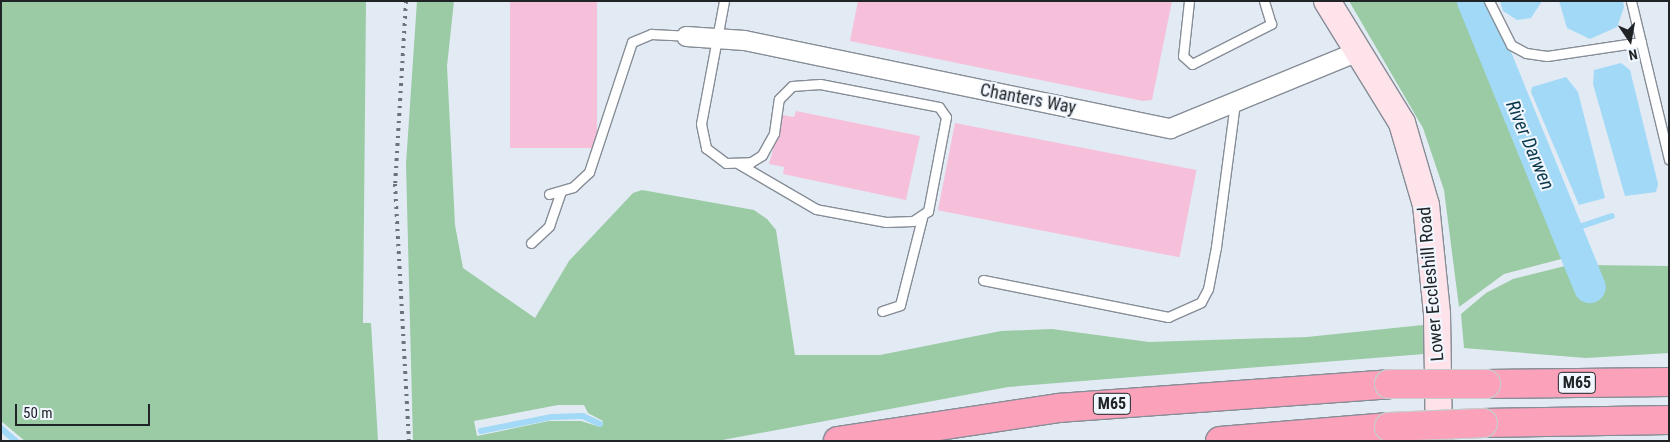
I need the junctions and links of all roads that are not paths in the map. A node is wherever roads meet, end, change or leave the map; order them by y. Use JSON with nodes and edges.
{"nodes":[{"id":1,"x":724,"y":1,"type":"edge"},
{"id":2,"x":1190,"y":1,"type":"edge"},
{"id":3,"x":1264,"y":1,"type":"edge"},
{"id":4,"x":1327,"y":1,"type":"edge"},
{"id":5,"x":1489,"y":1,"type":"edge"},
{"id":6,"x":1631,"y":1,"type":"edge"},
{"id":7,"x":686,"y":36,"type":"joint"},
{"id":8,"x":716,"y":38,"type":"junction"},
{"id":9,"x":1641,"y":42,"type":"junction"},
{"id":10,"x":1358,"y":51,"type":"junction"},
{"id":11,"x":1235,"y":101,"type":"junction"},
{"id":12,"x":1669,"y":159,"type":"edge"},
{"id":13,"x":739,"y":164,"type":"junction"},
{"id":14,"x":561,"y":192,"type":"junction"},
{"id":15,"x":549,"y":194,"type":"dead end"},
{"id":16,"x":922,"y":218,"type":"junction"},
{"id":17,"x":531,"y":243,"type":"dead end"},
{"id":18,"x":983,"y":280,"type":"dead end"},
{"id":19,"x":882,"y":311,"type":"dead end"},
{"id":20,"x":1669,"y":382,"type":"edge"},
{"id":21,"x":1669,"y":420,"type":"edge"},
{"id":22,"x":838,"y":441,"type":"edge"},
{"id":23,"x":1220,"y":441,"type":"edge"},
{"id":24,"x":1439,"y":441,"type":"edge"}],
"edges":[{"from":1,"to":8,"type":"lane"},
{"from":2,"to":3,"type":"lane"},
{"from":4,"to":10,"type":"street","name":"Lower Eccleshill Road"},
{"from":5,"to":9,"type":"lane"},
{"from":6,"to":9,"type":"lane"},
{"from":7,"to":8,"type":"street","name":"Chanters Way"},
{"from":7,"to":14,"type":"lane"},
{"from":8,"to":11,"type":"street","name":"Chanters Way"},
{"from":8,"to":13,"type":"lane"},
{"from":9,"to":12,"type":"lane"},
{"from":10,"to":11,"type":"street","name":"Chanters Way"},
{"from":10,"to":24,"type":"street","name":"Lower Eccleshill Road"},
{"from":11,"to":18,"type":"lane"},
{"from":13,"to":16,"type":"lane"},
{"from":13,"to":16,"type":"lane"},
{"from":14,"to":15,"type":"lane"},
{"from":14,"to":17,"type":"lane"},
{"from":16,"to":19,"type":"lane"},
{"from":20,"to":22,"type":"highway","number":"M65","bridge":true},
{"from":21,"to":23,"type":"highway","number":"M65","bridge":true}]}
